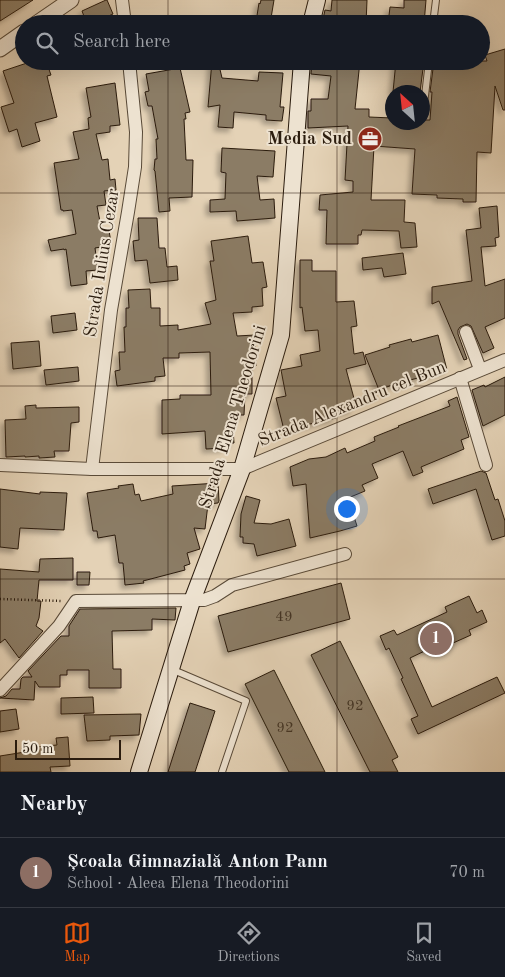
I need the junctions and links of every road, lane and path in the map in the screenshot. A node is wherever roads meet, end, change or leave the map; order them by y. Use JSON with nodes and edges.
{"nodes":[{"id":1,"x":71,"y":0,"type":"edge"},
{"id":2,"x":122,"y":0,"type":"edge"},
{"id":3,"x":317,"y":0,"type":"edge"},
{"id":4,"x":436,"y":0,"type":"edge"},
{"id":5,"x":49,"y":15,"type":"edge"},
{"id":6,"x":124,"y":15,"type":"edge"},
{"id":7,"x":313,"y":15,"type":"edge"},
{"id":8,"x":435,"y":15,"type":"edge"},
{"id":9,"x":15,"y":38,"type":"edge"},
{"id":10,"x":0,"y":49,"type":"edge"},
{"id":11,"x":130,"y":70,"type":"edge"},
{"id":12,"x":301,"y":70,"type":"edge"},
{"id":13,"x":428,"y":70,"type":"edge"},
{"id":14,"x":426,"y":85,"type":"edge"},
{"id":15,"x":466,"y":332,"type":"dead end"},
{"id":16,"x":505,"y":360,"type":"edge"},
{"id":17,"x":480,"y":369,"type":"junction"},
{"id":18,"x":460,"y":378,"type":"junction"},
{"id":19,"x":0,"y":465,"type":"edge"},
{"id":20,"x":486,"y":465,"type":"dead end"},
{"id":21,"x":242,"y":468,"type":"junction"},
{"id":22,"x":92,"y":469,"type":"junction"},
{"id":23,"x":345,"y":554,"type":"dead end"},
{"id":24,"x":0,"y":599,"type":"edge"},
{"id":25,"x":76,"y":601,"type":"junction"},
{"id":26,"x":192,"y":601,"type":"junction"},
{"id":27,"x":171,"y":669,"type":"junction"},
{"id":28,"x":0,"y":690,"type":"edge"},
{"id":29,"x":139,"y":772,"type":"edge"},
{"id":30,"x":222,"y":772,"type":"edge"}],
"edges":[{"from":1,"to":5,"type":"street"},
{"from":2,"to":6,"type":"street"},
{"from":3,"to":7,"type":"main road"},
{"from":4,"to":8,"type":"lane"},
{"from":9,"to":10,"type":"street"},
{"from":11,"to":22,"type":"street","name":"Strada Iulius Cezar"},
{"from":12,"to":21,"type":"main road","name":"Strada Elena Theodorini"},
{"from":13,"to":14,"type":"lane"},
{"from":15,"to":17,"type":"street"},
{"from":16,"to":17,"type":"street","name":"Strada Alexandru cel Bun"},
{"from":17,"to":18,"type":"street","name":"Strada Alexandru cel Bun"},
{"from":18,"to":20,"type":"street"},
{"from":18,"to":21,"type":"street","name":"Strada Alexandru cel Bun"},
{"from":19,"to":22,"type":"street","name":"Strada Alexandru cel Bun"},
{"from":21,"to":22,"type":"street","name":"Strada Alexandru cel Bun"},
{"from":21,"to":26,"type":"main road","name":"Strada Elena Theodorini"},
{"from":23,"to":26,"type":"street"},
{"from":24,"to":25,"type":"path"},
{"from":25,"to":26,"type":"street"},
{"from":25,"to":28,"type":"street"},
{"from":26,"to":27,"type":"main road","name":"Strada Elena Theodorini"},
{"from":27,"to":29,"type":"main road","name":"Strada Elena Theodorini"},
{"from":27,"to":30,"type":"lane"}]}
